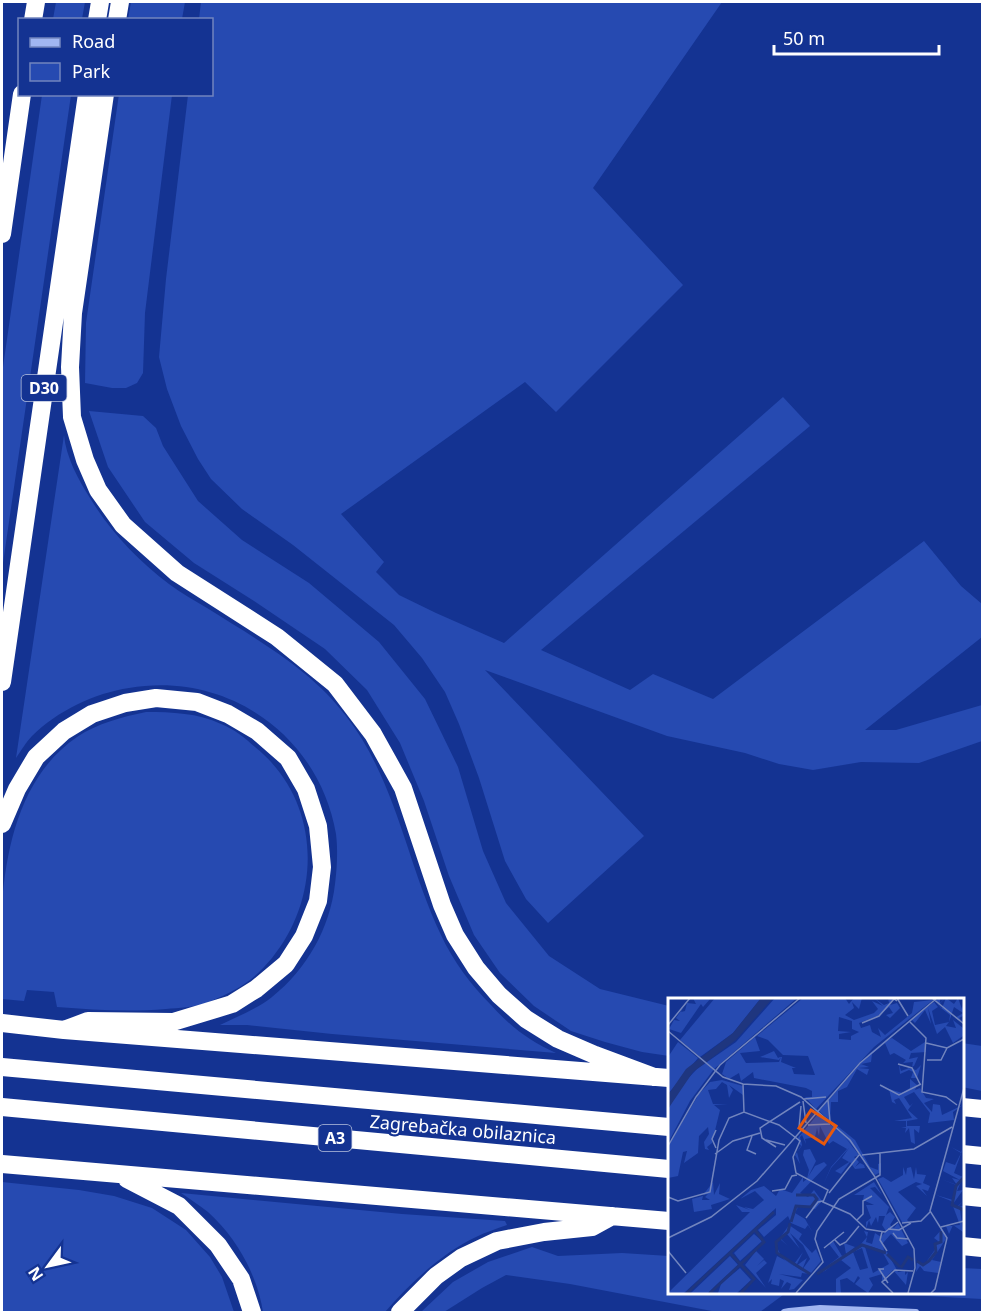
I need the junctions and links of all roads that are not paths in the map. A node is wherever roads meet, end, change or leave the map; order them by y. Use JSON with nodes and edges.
{"nodes":[{"id":1,"x":36,"y":2,"type":"edge"},
{"id":2,"x":100,"y":2,"type":"edge"},
{"id":3,"x":120,"y":2,"type":"edge"},
{"id":4,"x":33,"y":18,"type":"edge"},
{"id":5,"x":97,"y":18,"type":"edge"},
{"id":6,"x":117,"y":18,"type":"edge"},
{"id":7,"x":22,"y":96,"type":"edge"},
{"id":8,"x":87,"y":96,"type":"edge"},
{"id":9,"x":105,"y":96,"type":"edge"},
{"id":10,"x":2,"y":234,"type":"edge"},
{"id":11,"x":2,"y":682,"type":"edge"},
{"id":12,"x":2,"y":824,"type":"edge"},
{"id":13,"x":2,"y":1023,"type":"edge"},
{"id":14,"x":64,"y":1030,"type":"junction"},
{"id":15,"x":2,"y":1067,"type":"edge"},
{"id":16,"x":662,"y":1077,"type":"edge"},
{"id":17,"x":2,"y":1107,"type":"edge"},
{"id":18,"x":963,"y":1107,"type":"edge"},
{"id":19,"x":982,"y":1109,"type":"edge"},
{"id":20,"x":668,"y":1127,"type":"edge"},
{"id":21,"x":963,"y":1154,"type":"edge"},
{"id":22,"x":982,"y":1156,"type":"edge"},
{"id":23,"x":2,"y":1164,"type":"edge"},
{"id":24,"x":668,"y":1169,"type":"edge"},
{"id":25,"x":120,"y":1175,"type":"junction"},
{"id":26,"x":963,"y":1196,"type":"edge"},
{"id":27,"x":982,"y":1198,"type":"edge"},
{"id":28,"x":613,"y":1216,"type":"junction"},
{"id":29,"x":668,"y":1221,"type":"edge"},
{"id":30,"x":963,"y":1246,"type":"edge"},
{"id":31,"x":982,"y":1248,"type":"edge"},
{"id":32,"x":252,"y":1312,"type":"edge"},
{"id":33,"x":400,"y":1312,"type":"edge"},
{"id":34,"x":784,"y":1312,"type":"edge"},
{"id":35,"x":916,"y":1312,"type":"edge"}],
"edges":[{"from":1,"to":4,"type":"highway"},
{"from":2,"to":5,"type":"highway"},
{"from":3,"to":6,"type":"highway"},
{"from":7,"to":10,"type":"highway"},
{"from":8,"to":11,"type":"highway","number":"D30"},
{"from":9,"to":16,"type":"highway"},
{"from":12,"to":14,"type":"highway"},
{"from":13,"to":14,"type":"highway"},
{"from":14,"to":16,"type":"highway"},
{"from":15,"to":20,"type":"highway","name":"Zagrebačka obilaznica","number":"A3"},
{"from":17,"to":24,"type":"highway","name":"Zagrebačka obilaznica","number":"A3"},
{"from":18,"to":19,"type":"highway"},
{"from":21,"to":22,"type":"highway"},
{"from":23,"to":25,"type":"highway"},
{"from":25,"to":28,"type":"highway"},
{"from":25,"to":32,"type":"highway"},
{"from":26,"to":27,"type":"highway"},
{"from":28,"to":29,"type":"highway"},
{"from":28,"to":33,"type":"highway"},
{"from":30,"to":31,"type":"highway"},
{"from":34,"to":35,"type":"street"}]}
